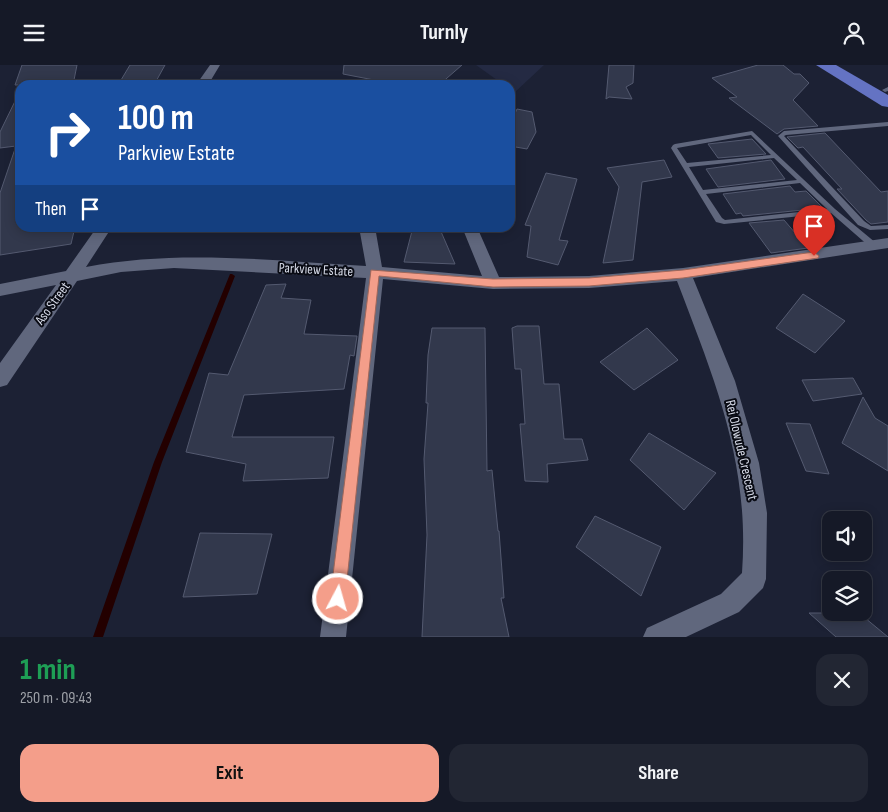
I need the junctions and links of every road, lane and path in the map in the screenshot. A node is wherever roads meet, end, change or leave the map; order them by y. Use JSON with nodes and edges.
{"nodes":[{"id":1,"x":215,"y":65,"type":"edge"},
{"id":2,"x":824,"y":65,"type":"edge"},
{"id":3,"x":840,"y":65,"type":"edge"},
{"id":4,"x":205,"y":80,"type":"edge"},
{"id":5,"x":887,"y":93,"type":"edge"},
{"id":6,"x":888,"y":124,"type":"edge"},
{"id":7,"x":776,"y":156,"type":"junction"},
{"id":8,"x":685,"y":165,"type":"junction"},
{"id":9,"x":802,"y":181,"type":"junction"},
{"id":10,"x":702,"y":193,"type":"junction"},
{"id":11,"x":833,"y":211,"type":"junction"},
{"id":12,"x":888,"y":227,"type":"edge"},
{"id":13,"x":102,"y":232,"type":"edge"},
{"id":14,"x":368,"y":232,"type":"edge"},
{"id":15,"x":471,"y":232,"type":"edge"},
{"id":16,"x":880,"y":244,"type":"edge"},
{"id":17,"x":375,"y":272,"type":"junction"},
{"id":18,"x":683,"y":274,"type":"junction"},
{"id":19,"x":72,"y":275,"type":"junction"},
{"id":20,"x":493,"y":283,"type":"junction"},
{"id":21,"x":0,"y":290,"type":"edge"},
{"id":22,"x":0,"y":379,"type":"edge"},
{"id":23,"x":333,"y":637,"type":"edge"},
{"id":24,"x":656,"y":637,"type":"edge"}],
"edges":[{"from":1,"to":4,"type":"street"},
{"from":2,"to":5,"type":"main road"},
{"from":3,"to":5,"type":"main road"},
{"from":6,"to":12,"type":"lane"},
{"from":7,"to":8,"type":"lane"},
{"from":7,"to":8,"type":"lane"},
{"from":7,"to":9,"type":"lane"},
{"from":8,"to":10,"type":"lane"},
{"from":9,"to":10,"type":"lane"},
{"from":9,"to":11,"type":"lane"},
{"from":10,"to":11,"type":"lane"},
{"from":11,"to":16,"type":"lane"},
{"from":13,"to":19,"type":"street","name":"Aso Street"},
{"from":14,"to":17,"type":"street"},
{"from":15,"to":20,"type":"street"},
{"from":16,"to":18,"type":"street","name":"Parkview Estate"},
{"from":17,"to":19,"type":"street","name":"Parkview Estate"},
{"from":17,"to":20,"type":"street","name":"Parkview Estate"},
{"from":17,"to":23,"type":"street"},
{"from":18,"to":20,"type":"street","name":"Parkview Estate"},
{"from":18,"to":24,"type":"street","name":"Rei Olowude Crescent"},
{"from":19,"to":21,"type":"street","name":"Parkview Estate"},
{"from":19,"to":22,"type":"street","name":"Aso Street"}]}
